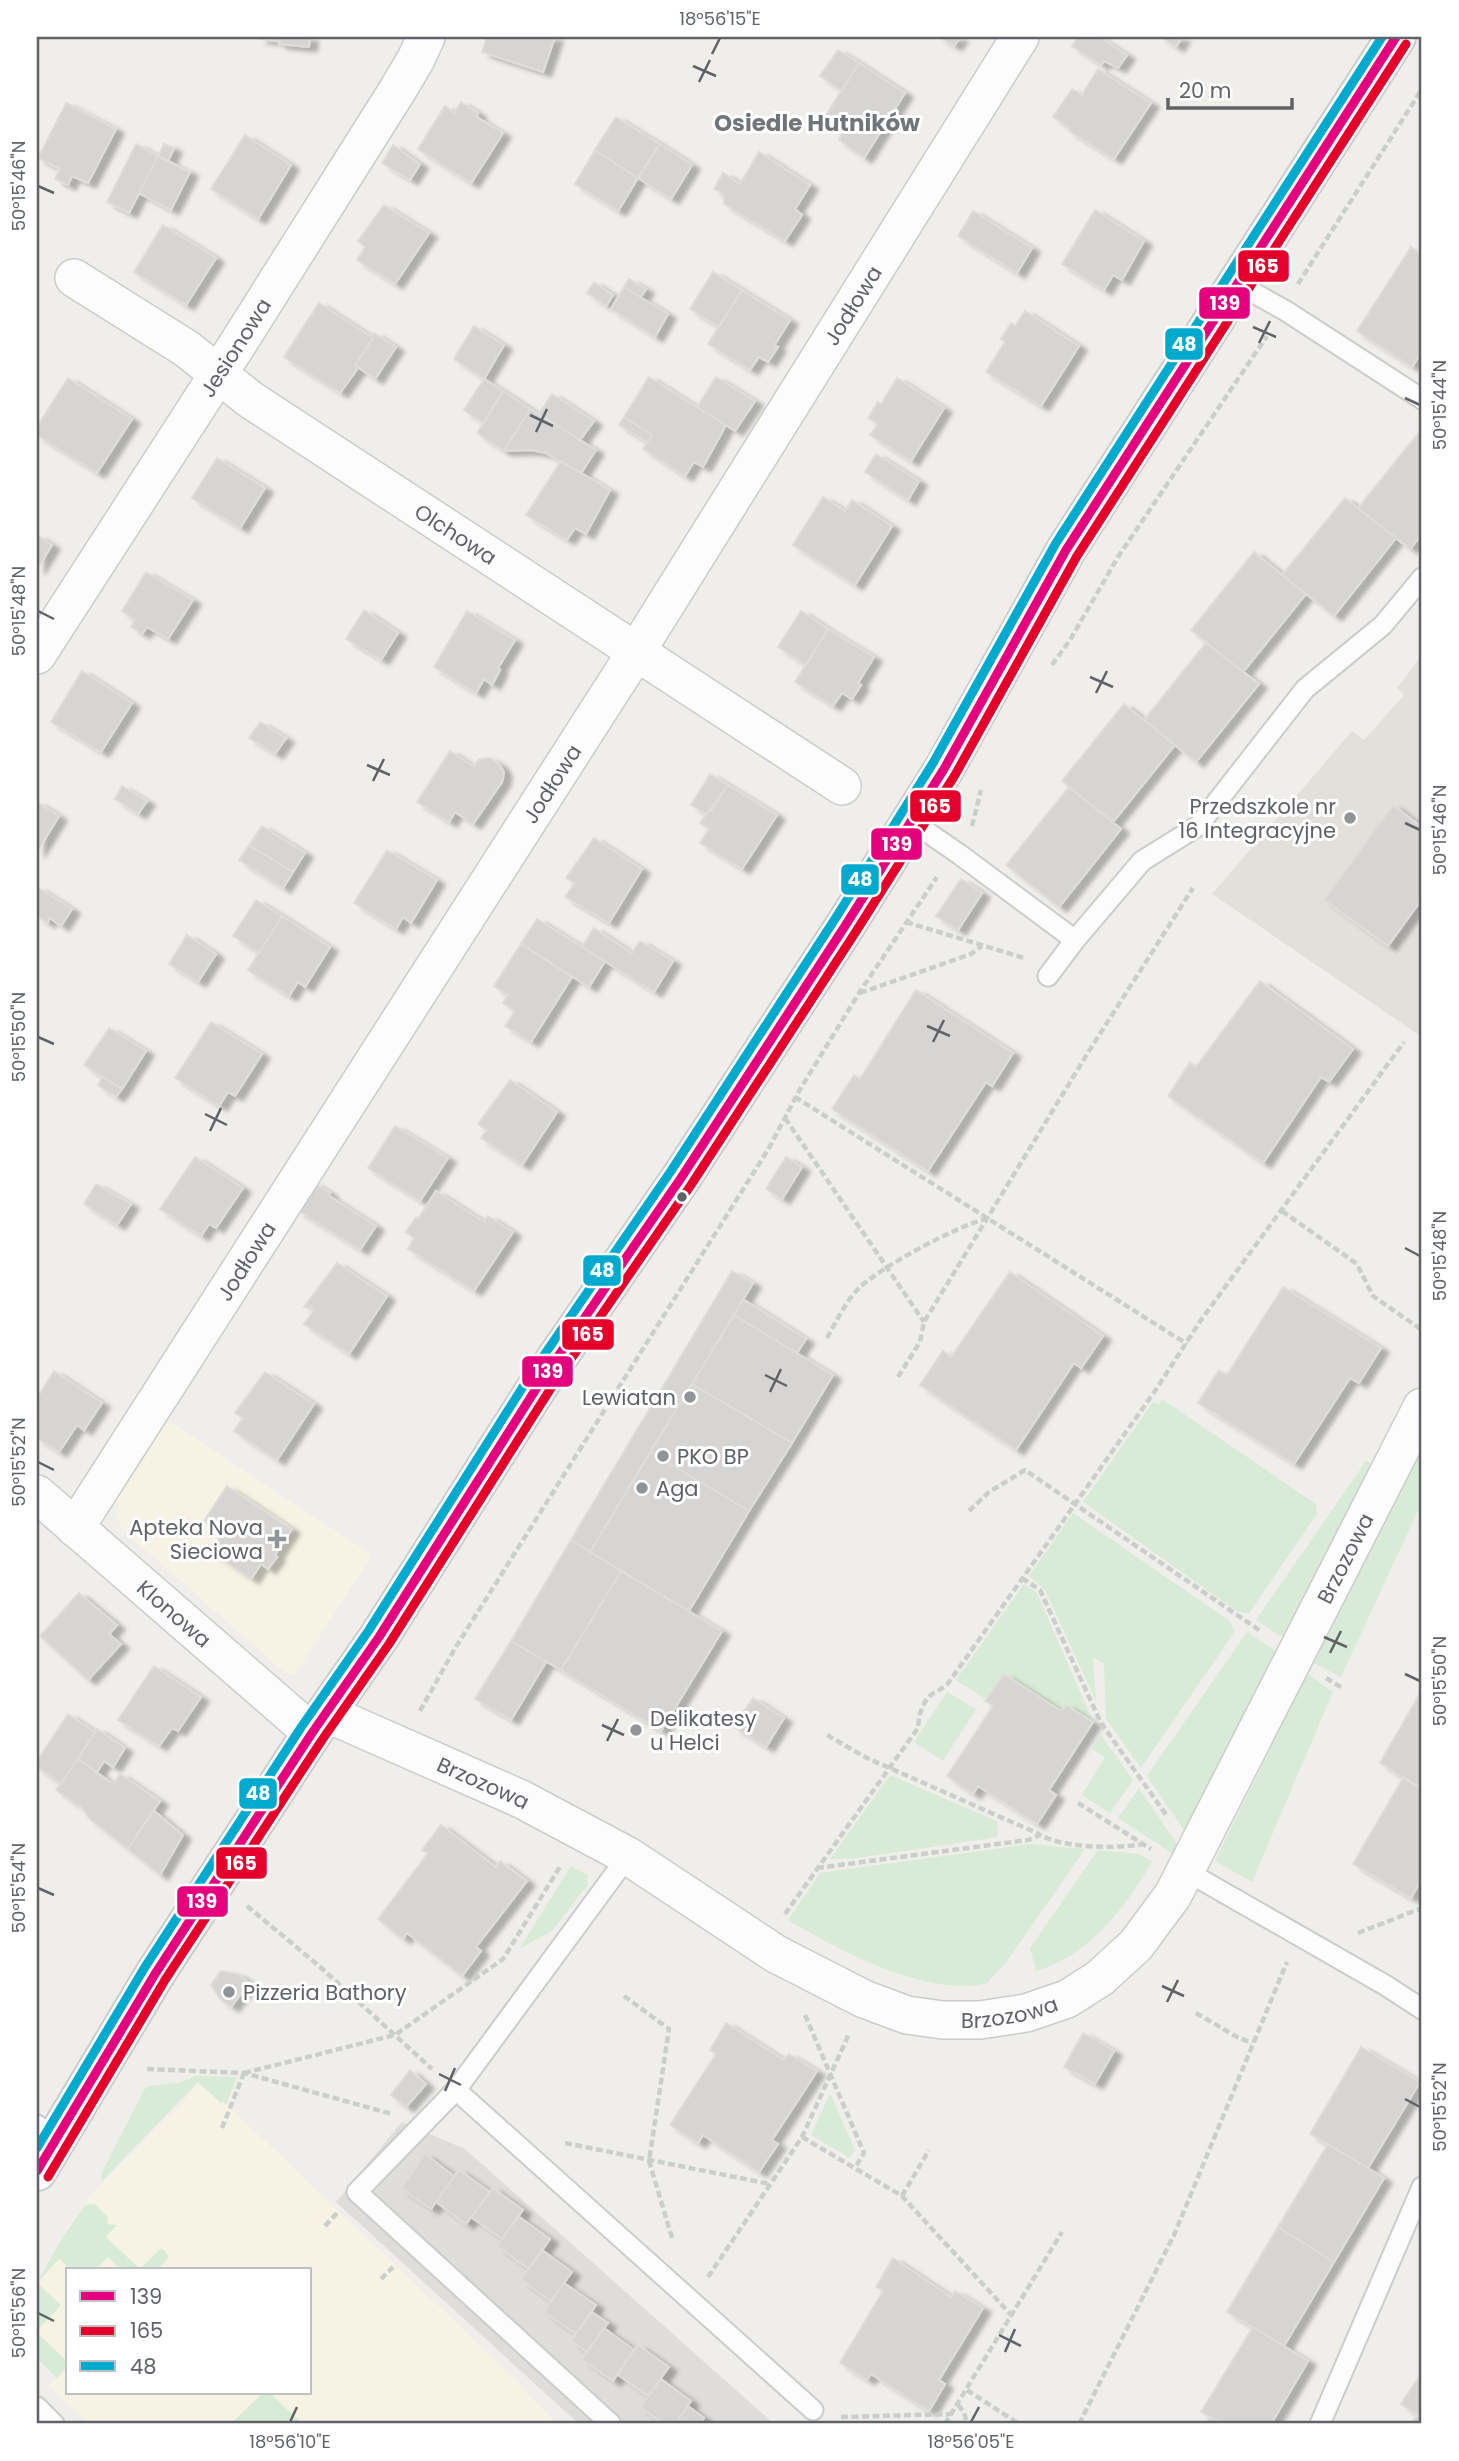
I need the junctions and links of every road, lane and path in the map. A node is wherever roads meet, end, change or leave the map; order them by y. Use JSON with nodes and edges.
{"nodes":[{"id":1,"x":426,"y":37,"type":"edge"},
{"id":2,"x":1020,"y":37,"type":"edge"},
{"id":3,"x":1396,"y":37,"type":"edge"},
{"id":4,"x":1422,"y":89,"type":"edge"},
{"id":5,"x":74,"y":278,"type":"dead end"},
{"id":6,"x":1236,"y":283,"type":"junction"},
{"id":7,"x":1297,"y":289,"type":"dead end"},
{"id":8,"x":1268,"y":335,"type":"dead end"},
{"id":9,"x":218,"y":374,"type":"junction"},
{"id":10,"x":1422,"y":399,"type":"edge"},
{"id":11,"x":1422,"y":578,"type":"edge"},
{"id":12,"x":636,"y":652,"type":"junction"},
{"id":13,"x":37,"y":655,"type":"edge"},
{"id":14,"x":1048,"y":671,"type":"dead end"},
{"id":15,"x":984,"y":780,"type":"dead end"},
{"id":16,"x":842,"y":786,"type":"dead end"},
{"id":17,"x":911,"y":821,"type":"junction"},
{"id":18,"x":972,"y":827,"type":"dead end"},
{"id":19,"x":942,"y":874,"type":"dead end"},
{"id":20,"x":1193,"y":888,"type":"dead end"},
{"id":21,"x":905,"y":922,"type":"junction"},
{"id":22,"x":1074,"y":940,"type":"junction"},
{"id":23,"x":983,"y":946,"type":"junction"},
{"id":24,"x":1052,"y":971,"type":"joint"},
{"id":25,"x":859,"y":993,"type":"junction"},
{"id":26,"x":1404,"y":1042,"type":"dead end"},
{"id":27,"x":795,"y":1097,"type":"junction"},
{"id":28,"x":785,"y":1118,"type":"junction"},
{"id":29,"x":1282,"y":1211,"type":"junction"},
{"id":30,"x":987,"y":1219,"type":"junction"},
{"id":31,"x":888,"y":1268,"type":"junction"},
{"id":32,"x":924,"y":1322,"type":"junction"},
{"id":33,"x":1422,"y":1330,"type":"edge"},
{"id":34,"x":827,"y":1338,"type":"dead end"},
{"id":35,"x":1187,"y":1344,"type":"junction"},
{"id":36,"x":898,"y":1377,"type":"dead end"},
{"id":37,"x":1422,"y":1407,"type":"edge"},
{"id":38,"x":37,"y":1494,"type":"edge"},
{"id":39,"x":1073,"y":1505,"type":"junction"},
{"id":40,"x":969,"y":1511,"type":"dead end"},
{"id":41,"x":75,"y":1528,"type":"junction"},
{"id":42,"x":1022,"y":1578,"type":"junction"},
{"id":43,"x":1296,"y":1656,"type":"junction"},
{"id":44,"x":415,"y":1720,"type":"dead end"},
{"id":45,"x":319,"y":1723,"type":"junction"},
{"id":46,"x":827,"y":1735,"type":"dead end"},
{"id":47,"x":888,"y":1768,"type":"junction"},
{"id":48,"x":1078,"y":1803,"type":"dead end"},
{"id":49,"x":1168,"y":1817,"type":"dead end"},
{"id":50,"x":1040,"y":1835,"type":"junction"},
{"id":51,"x":1143,"y":1844,"type":"junction"},
{"id":52,"x":628,"y":1856,"type":"junction"},
{"id":53,"x":563,"y":1862,"type":"dead end"},
{"id":54,"x":817,"y":1868,"type":"junction"},
{"id":55,"x":1186,"y":1871,"type":"junction"},
{"id":56,"x":246,"y":1905,"type":"dead end"},
{"id":57,"x":1422,"y":1908,"type":"edge"},
{"id":58,"x":779,"y":1923,"type":"dead end"},
{"id":59,"x":1298,"y":1935,"type":"junction"},
{"id":60,"x":1353,"y":1935,"type":"dead end"},
{"id":61,"x":625,"y":1996,"type":"dead end"},
{"id":62,"x":802,"y":2006,"type":"dead end"},
{"id":63,"x":1422,"y":2009,"type":"edge"},
{"id":64,"x":1196,"y":2013,"type":"dead end"},
{"id":65,"x":855,"y":2023,"type":"dead end"},
{"id":66,"x":395,"y":2035,"type":"junction"},
{"id":67,"x":1252,"y":2043,"type":"junction"},
{"id":68,"x":143,"y":2069,"type":"dead end"},
{"id":69,"x":244,"y":2073,"type":"junction"},
{"id":70,"x":830,"y":2074,"type":"junction"},
{"id":71,"x":456,"y":2090,"type":"junction"},
{"id":72,"x":425,"y":2123,"type":"junction"},
{"id":73,"x":222,"y":2128,"type":"dead end"},
{"id":74,"x":802,"y":2137,"type":"junction"},
{"id":75,"x":561,"y":2143,"type":"dead end"},
{"id":76,"x":43,"y":2145,"type":"edge"},
{"id":77,"x":929,"y":2150,"type":"dead end"},
{"id":78,"x":649,"y":2161,"type":"junction"},
{"id":79,"x":855,"y":2168,"type":"junction"},
{"id":80,"x":770,"y":2184,"type":"junction"},
{"id":81,"x":1422,"y":2187,"type":"edge"},
{"id":82,"x":902,"y":2196,"type":"junction"},
{"id":83,"x":1062,"y":2232,"type":"dead end"},
{"id":84,"x":692,"y":2301,"type":"junction"},
{"id":85,"x":1013,"y":2316,"type":"junction"},
{"id":86,"x":967,"y":2390,"type":"junction"},
{"id":87,"x":958,"y":2405,"type":"junction"},
{"id":88,"x":37,"y":2407,"type":"edge"},
{"id":89,"x":813,"y":2410,"type":"dead end"},
{"id":90,"x":952,"y":2414,"type":"junction"},
{"id":91,"x":835,"y":2417,"type":"dead end"},
{"id":92,"x":54,"y":2424,"type":"edge"},
{"id":93,"x":611,"y":2424,"type":"edge"},
{"id":94,"x":946,"y":2424,"type":"edge"},
{"id":95,"x":967,"y":2424,"type":"edge"},
{"id":96,"x":1019,"y":2424,"type":"edge"},
{"id":97,"x":1079,"y":2424,"type":"edge"},
{"id":98,"x":1320,"y":2424,"type":"edge"}],
"edges":[{"from":1,"to":9,"type":"street","name":"Jesionowa"},
{"from":2,"to":12,"type":"street","name":"Jodłowa"},
{"from":3,"to":6,"type":"street"},
{"from":4,"to":7,"type":"path"},
{"from":5,"to":9,"type":"street","name":"Olchowa"},
{"from":6,"to":10,"type":"lane"},
{"from":6,"to":17,"type":"street"},
{"from":8,"to":14,"type":"path"},
{"from":9,"to":12,"type":"street","name":"Olchowa"},
{"from":9,"to":13,"type":"street","name":"Jesionowa"},
{"from":11,"to":22,"type":"lane"},
{"from":12,"to":16,"type":"street","name":"Olchowa"},
{"from":12,"to":41,"type":"street","name":"Jodłowa"},
{"from":15,"to":18,"type":"path"},
{"from":17,"to":22,"type":"lane"},
{"from":17,"to":45,"type":"street"},
{"from":19,"to":21,"type":"path"},
{"from":20,"to":30,"type":"path"},
{"from":21,"to":23,"type":"path"},
{"from":21,"to":25,"type":"path"},
{"from":22,"to":24,"type":"lane"},
{"from":23,"to":24,"type":"path"},
{"from":23,"to":25,"type":"path"},
{"from":25,"to":27,"type":"path"},
{"from":26,"to":29,"type":"path"},
{"from":27,"to":28,"type":"path"},
{"from":27,"to":30,"type":"path"},
{"from":28,"to":31,"type":"path"},
{"from":28,"to":44,"type":"path"},
{"from":29,"to":33,"type":"path"},
{"from":29,"to":35,"type":"path"},
{"from":30,"to":31,"type":"path"},
{"from":30,"to":32,"type":"path"},
{"from":30,"to":35,"type":"path"},
{"from":31,"to":32,"type":"path"},
{"from":31,"to":34,"type":"path"},
{"from":32,"to":36,"type":"path"},
{"from":35,"to":39,"type":"path"},
{"from":37,"to":43,"type":"street","name":"Brzozowa"},
{"from":38,"to":41,"type":"street","name":"Klonowa"},
{"from":39,"to":40,"type":"path"},
{"from":39,"to":42,"type":"path"},
{"from":39,"to":43,"type":"path"},
{"from":41,"to":45,"type":"street","name":"Klonowa"},
{"from":42,"to":47,"type":"path"},
{"from":42,"to":49,"type":"path"},
{"from":43,"to":55,"type":"street","name":"Brzozowa"},
{"from":45,"to":52,"type":"street","name":"Brzozowa"},
{"from":45,"to":76,"type":"street"},
{"from":46,"to":47,"type":"path"},
{"from":47,"to":50,"type":"path"},
{"from":47,"to":54,"type":"path"},
{"from":48,"to":51,"type":"path"},
{"from":50,"to":51,"type":"path"},
{"from":50,"to":54,"type":"path"},
{"from":51,"to":55,"type":"path"},
{"from":52,"to":55,"type":"street","name":"Brzozowa"},
{"from":52,"to":71,"type":"lane"},
{"from":53,"to":66,"type":"path"},
{"from":54,"to":58,"type":"path"},
{"from":55,"to":59,"type":"lane"},
{"from":56,"to":66,"type":"path"},
{"from":57,"to":60,"type":"path"},
{"from":59,"to":63,"type":"lane"},
{"from":59,"to":67,"type":"path"},
{"from":61,"to":78,"type":"path"},
{"from":62,"to":70,"type":"path"},
{"from":64,"to":67,"type":"path"},
{"from":65,"to":70,"type":"path"},
{"from":66,"to":69,"type":"path"},
{"from":66,"to":71,"type":"path"},
{"from":67,"to":97,"type":"path"},
{"from":68,"to":69,"type":"path"},
{"from":69,"to":72,"type":"path"},
{"from":69,"to":73,"type":"path"},
{"from":70,"to":74,"type":"path"},
{"from":70,"to":79,"type":"path"},
{"from":71,"to":72,"type":"lane"},
{"from":71,"to":84,"type":"lane"},
{"from":72,"to":93,"type":"lane"},
{"from":74,"to":79,"type":"path"},
{"from":74,"to":80,"type":"path"},
{"from":75,"to":78,"type":"path"},
{"from":77,"to":82,"type":"path"},
{"from":78,"to":80,"type":"path"},
{"from":78,"to":84,"type":"path"},
{"from":79,"to":82,"type":"path"},
{"from":80,"to":84,"type":"path"},
{"from":81,"to":98,"type":"lane"},
{"from":82,"to":85,"type":"path"},
{"from":83,"to":85,"type":"path"},
{"from":84,"to":89,"type":"lane"},
{"from":85,"to":86,"type":"path"},
{"from":86,"to":87,"type":"path"},
{"from":86,"to":96,"type":"path"},
{"from":87,"to":90,"type":"path"},
{"from":87,"to":95,"type":"path"},
{"from":88,"to":92,"type":"lane"},
{"from":90,"to":91,"type":"path"},
{"from":90,"to":94,"type":"path"}]}
